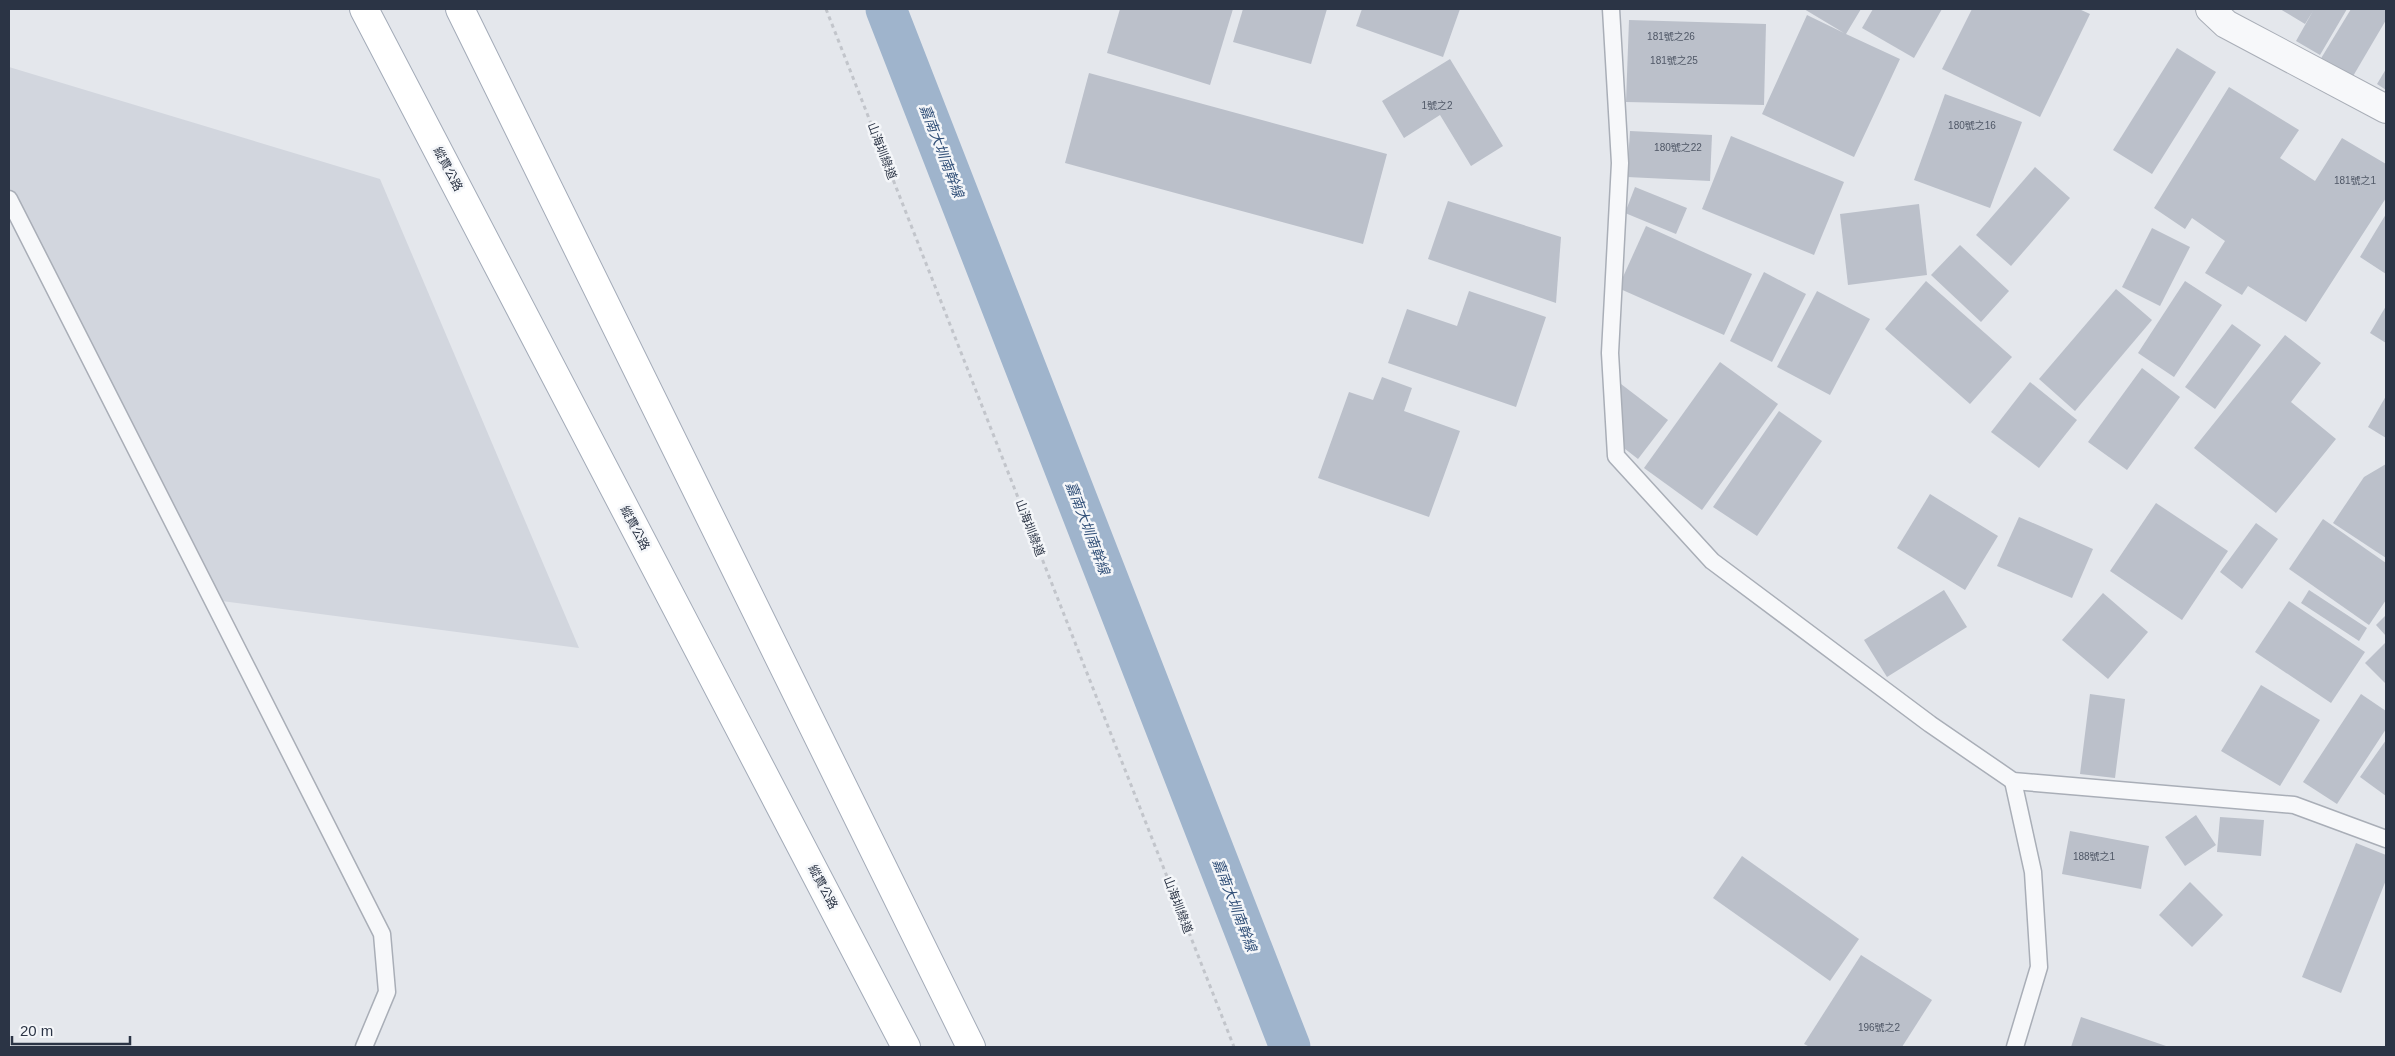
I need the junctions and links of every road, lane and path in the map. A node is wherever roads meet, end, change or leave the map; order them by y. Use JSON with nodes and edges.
{"nodes":[{"id":1,"x":364,"y":9,"type":"edge"},
{"id":2,"x":460,"y":9,"type":"edge"},
{"id":3,"x":826,"y":9,"type":"edge"},
{"id":4,"x":1611,"y":9,"type":"edge"},
{"id":5,"x":2210,"y":9,"type":"edge"},
{"id":6,"x":2386,"y":109,"type":"edge"},
{"id":7,"x":9,"y":199,"type":"edge"},
{"id":8,"x":2013,"y":781,"type":"junction"},
{"id":9,"x":2386,"y":839,"type":"edge"},
{"id":10,"x":364,"y":1047,"type":"edge"},
{"id":11,"x":906,"y":1047,"type":"edge"},
{"id":12,"x":971,"y":1047,"type":"edge"},
{"id":13,"x":1234,"y":1047,"type":"edge"},
{"id":14,"x":2015,"y":1047,"type":"edge"}],
"edges":[{"from":1,"to":11,"type":"main road","name":"縱貫公路"},
{"from":2,"to":12,"type":"main road"},
{"from":3,"to":13,"type":"path","name":"山海圳綠道"},
{"from":4,"to":8,"type":"lane"},
{"from":5,"to":6,"type":"street"},
{"from":7,"to":10,"type":"lane"},
{"from":8,"to":9,"type":"lane"},
{"from":8,"to":14,"type":"lane"}]}
